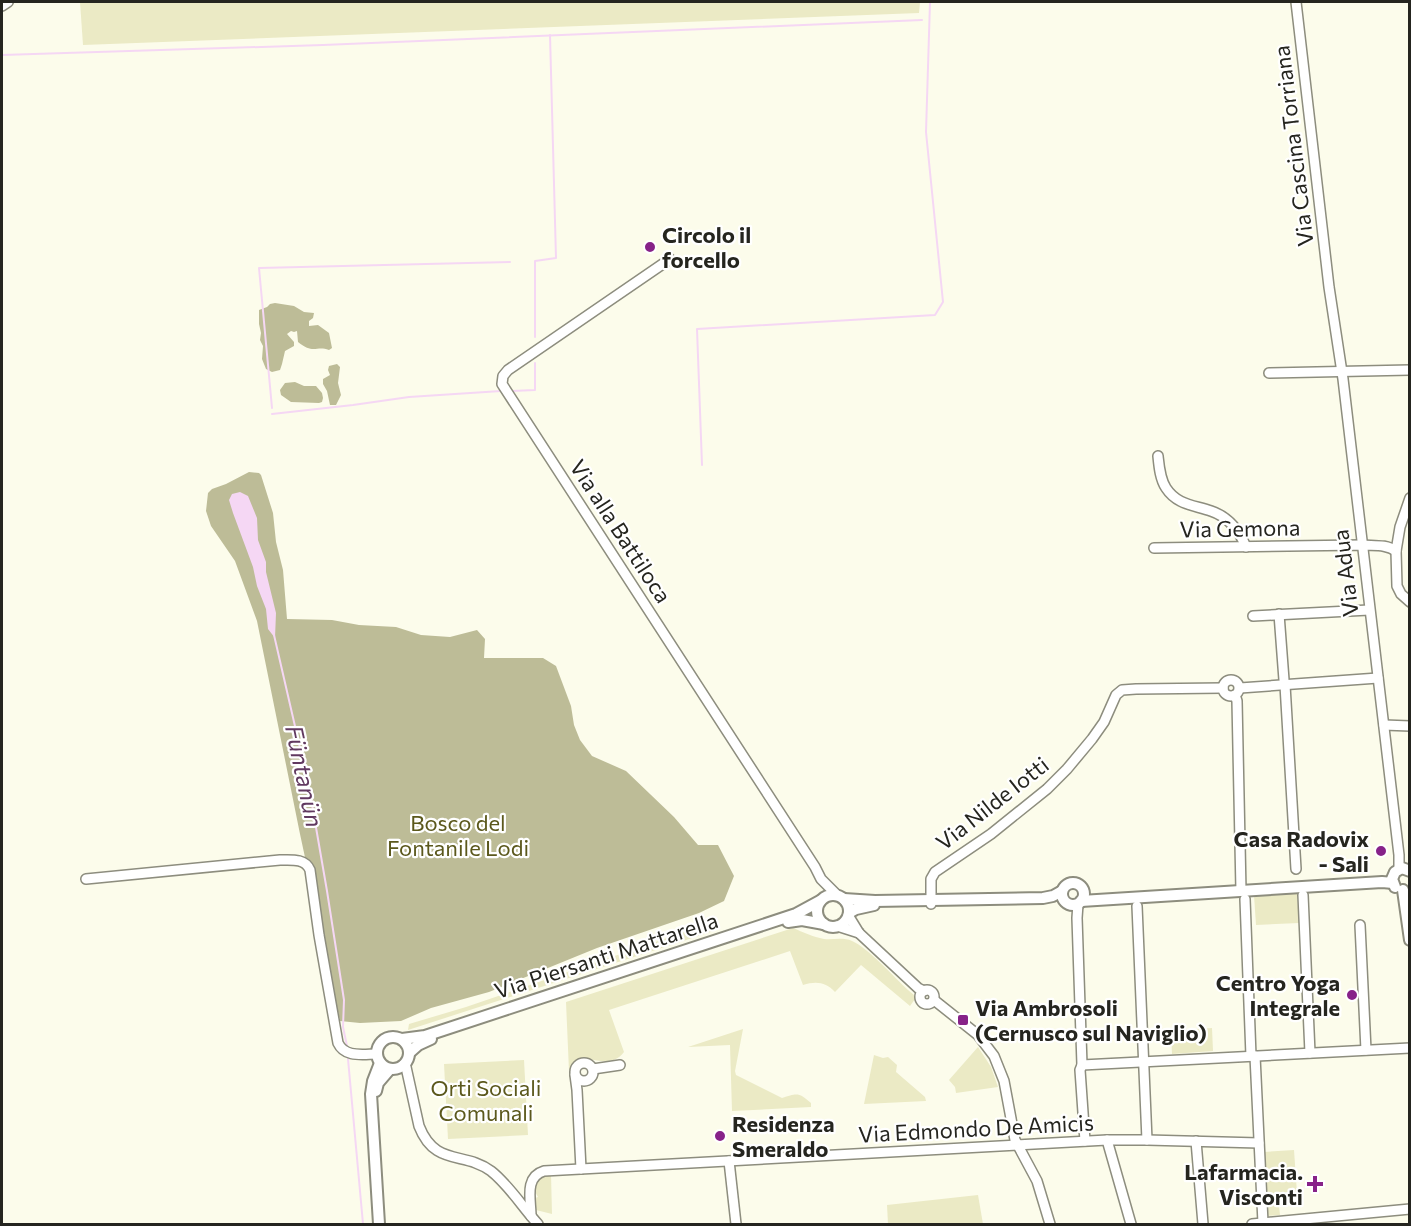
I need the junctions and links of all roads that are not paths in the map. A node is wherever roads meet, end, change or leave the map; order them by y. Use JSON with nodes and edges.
{"nodes":[{"id":1,"x":8,"y":2,"type":"edge"},
{"id":2,"x":1296,"y":2,"type":"edge"},
{"id":3,"x":2,"y":6,"type":"edge"},
{"id":4,"x":670,"y":260,"type":"dead end"},
{"id":5,"x":1329,"y":287,"type":"joint"},
{"id":6,"x":1410,"y":370,"type":"edge"},
{"id":7,"x":1342,"y":372,"type":"junction"},
{"id":8,"x":1269,"y":373,"type":"dead end"},
{"id":9,"x":1158,"y":456,"type":"dead end"},
{"id":10,"x":1410,"y":498,"type":"edge"},
{"id":11,"x":1362,"y":545,"type":"junction"},
{"id":12,"x":1154,"y":548,"type":"dead end"},
{"id":13,"x":1246,"y":548,"type":"junction"},
{"id":14,"x":1396,"y":551,"type":"junction"},
{"id":15,"x":1410,"y":602,"type":"edge"},
{"id":16,"x":1369,"y":610,"type":"junction"},
{"id":17,"x":1279,"y":614,"type":"junction"},
{"id":18,"x":1253,"y":616,"type":"dead end"},
{"id":19,"x":1378,"y":678,"type":"junction"},
{"id":20,"x":1284,"y":683,"type":"junction"},
{"id":21,"x":1237,"y":692,"type":"junction"},
{"id":22,"x":1384,"y":725,"type":"junction"},
{"id":23,"x":1410,"y":726,"type":"edge"},
{"id":24,"x":1296,"y":869,"type":"dead end"},
{"id":25,"x":1400,"y":873,"type":"edge"},
{"id":26,"x":86,"y":879,"type":"dead end"},
{"id":27,"x":821,"y":879,"type":"junction"},
{"id":28,"x":1406,"y":889,"type":"edge"},
{"id":29,"x":1242,"y":892,"type":"junction"},
{"id":30,"x":1303,"y":895,"type":"dead end"},
{"id":31,"x":840,"y":897,"type":"junction"},
{"id":32,"x":1074,"y":899,"type":"junction"},
{"id":33,"x":820,"y":900,"type":"junction"},
{"id":34,"x":931,"y":902,"type":"junction"},
{"id":35,"x":1137,"y":906,"type":"dead end"},
{"id":36,"x":848,"y":914,"type":"junction"},
{"id":37,"x":824,"y":924,"type":"junction"},
{"id":38,"x":1360,"y":925,"type":"dead end"},
{"id":39,"x":837,"y":926,"type":"junction"},
{"id":40,"x":859,"y":933,"type":"junction"},
{"id":41,"x":1410,"y":940,"type":"edge"},
{"id":42,"x":402,"y":1039,"type":"junction"},
{"id":43,"x":1410,"y":1048,"type":"edge"},
{"id":44,"x":1366,"y":1050,"type":"junction"},
{"id":45,"x":410,"y":1053,"type":"junction"},
{"id":46,"x":1310,"y":1053,"type":"junction"},
{"id":47,"x":1253,"y":1056,"type":"junction"},
{"id":48,"x":382,"y":1062,"type":"junction"},
{"id":49,"x":1143,"y":1062,"type":"junction"},
{"id":50,"x":404,"y":1065,"type":"junction"},
{"id":51,"x":620,"y":1065,"type":"dead end"},
{"id":52,"x":1082,"y":1065,"type":"junction"},
{"id":53,"x":593,"y":1069,"type":"junction"},
{"id":54,"x":580,"y":1086,"type":"junction"},
{"id":55,"x":1107,"y":1140,"type":"junction"},
{"id":56,"x":1147,"y":1140,"type":"junction"},
{"id":57,"x":1086,"y":1141,"type":"junction"},
{"id":58,"x":1196,"y":1141,"type":"junction"},
{"id":59,"x":1259,"y":1143,"type":"junction"},
{"id":60,"x":1017,"y":1145,"type":"junction"},
{"id":61,"x":729,"y":1161,"type":"junction"},
{"id":62,"x":581,"y":1169,"type":"junction"},
{"id":63,"x":1410,"y":1209,"type":"edge"},
{"id":64,"x":531,"y":1216,"type":"junction"},
{"id":65,"x":1263,"y":1223,"type":"edge"},
{"id":66,"x":379,"y":1224,"type":"edge"},
{"id":67,"x":384,"y":1224,"type":"edge"},
{"id":68,"x":538,"y":1224,"type":"edge"},
{"id":69,"x":736,"y":1224,"type":"edge"},
{"id":70,"x":1050,"y":1224,"type":"edge"},
{"id":71,"x":1131,"y":1224,"type":"edge"},
{"id":72,"x":1203,"y":1224,"type":"edge"},
{"id":73,"x":1252,"y":1224,"type":"edge"}],
"edges":[{"from":1,"to":3,"type":"street"},
{"from":2,"to":5,"type":"street","name":"Via Cascina Torriana"},
{"from":4,"to":27,"type":"street","name":"Via alla Battiloca"},
{"from":5,"to":7,"type":"street","name":"Via Adua"},
{"from":6,"to":7,"type":"street"},
{"from":7,"to":8,"type":"street"},
{"from":7,"to":11,"type":"street","name":"Via Adua"},
{"from":9,"to":13,"type":"street"},
{"from":10,"to":14,"type":"street"},
{"from":11,"to":13,"type":"street","name":"Via Gemona"},
{"from":11,"to":14,"type":"street","name":"Via Gemona"},
{"from":11,"to":16,"type":"street","name":"Via Adua"},
{"from":12,"to":13,"type":"street","name":"Via Gemona"},
{"from":14,"to":15,"type":"street"},
{"from":16,"to":17,"type":"street"},
{"from":16,"to":19,"type":"street","name":"Via Adua"},
{"from":17,"to":18,"type":"street"},
{"from":17,"to":20,"type":"street"},
{"from":19,"to":20,"type":"street"},
{"from":19,"to":22,"type":"street","name":"Via Adua"},
{"from":20,"to":21,"type":"street"},
{"from":20,"to":24,"type":"street"},
{"from":21,"to":29,"type":"street"},
{"from":21,"to":34,"type":"street","name":"Via Nilde Iotti"},
{"from":22,"to":23,"type":"street"},
{"from":22,"to":25,"type":"street","name":"Via Adua"},
{"from":25,"to":28,"type":"street"},
{"from":25,"to":29,"type":"street"},
{"from":26,"to":48,"type":"street"},
{"from":27,"to":31,"type":"street","name":"Via alla Battiloca"},
{"from":27,"to":33,"type":"street"},
{"from":28,"to":41,"type":"street"},
{"from":29,"to":32,"type":"street"},
{"from":29,"to":47,"type":"street"},
{"from":30,"to":46,"type":"street"},
{"from":31,"to":33,"type":"street"},
{"from":31,"to":34,"type":"street"},
{"from":31,"to":36,"type":"street"},
{"from":32,"to":34,"type":"street"},
{"from":32,"to":52,"type":"street"},
{"from":33,"to":37,"type":"street"},
{"from":33,"to":42,"type":"street","name":"Via Piersanti Mattarella"},
{"from":34,"to":36,"type":"street"},
{"from":35,"to":49,"type":"street"},
{"from":36,"to":39,"type":"street"},
{"from":36,"to":40,"type":"street"},
{"from":37,"to":39,"type":"street"},
{"from":37,"to":45,"type":"street","name":"Via Piersanti Mattarella"},
{"from":38,"to":44,"type":"street"},
{"from":39,"to":40,"type":"street"},
{"from":40,"to":60,"type":"street"},
{"from":42,"to":45,"type":"street"},
{"from":42,"to":48,"type":"street"},
{"from":43,"to":44,"type":"street"},
{"from":44,"to":46,"type":"street"},
{"from":45,"to":50,"type":"street"},
{"from":46,"to":47,"type":"street"},
{"from":47,"to":49,"type":"street"},
{"from":47,"to":59,"type":"street"},
{"from":48,"to":50,"type":"street"},
{"from":48,"to":66,"type":"street"},
{"from":48,"to":67,"type":"street"},
{"from":49,"to":52,"type":"street"},
{"from":49,"to":56,"type":"street"},
{"from":50,"to":64,"type":"street"},
{"from":51,"to":53,"type":"street"},
{"from":52,"to":57,"type":"street"},
{"from":53,"to":54,"type":"street"},
{"from":53,"to":54,"type":"street"},
{"from":54,"to":62,"type":"street"},
{"from":55,"to":56,"type":"street","name":"Via Edmondo De Amicis"},
{"from":55,"to":57,"type":"street","name":"Via Edmondo De Amicis"},
{"from":55,"to":71,"type":"street"},
{"from":56,"to":58,"type":"street","name":"Via Edmondo De Amicis"},
{"from":57,"to":60,"type":"street","name":"Via Edmondo De Amicis"},
{"from":58,"to":59,"type":"street","name":"Via Edmondo De Amicis"},
{"from":58,"to":72,"type":"street"},
{"from":59,"to":65,"type":"street"},
{"from":60,"to":61,"type":"street","name":"Via Edmondo De Amicis"},
{"from":60,"to":70,"type":"street"},
{"from":61,"to":62,"type":"street","name":"Via Edmondo De Amicis"},
{"from":61,"to":69,"type":"street"},
{"from":62,"to":64,"type":"street","name":"Via Edmondo De Amicis"},
{"from":63,"to":65,"type":"street"},
{"from":64,"to":68,"type":"street"},
{"from":65,"to":73,"type":"street"}]}
